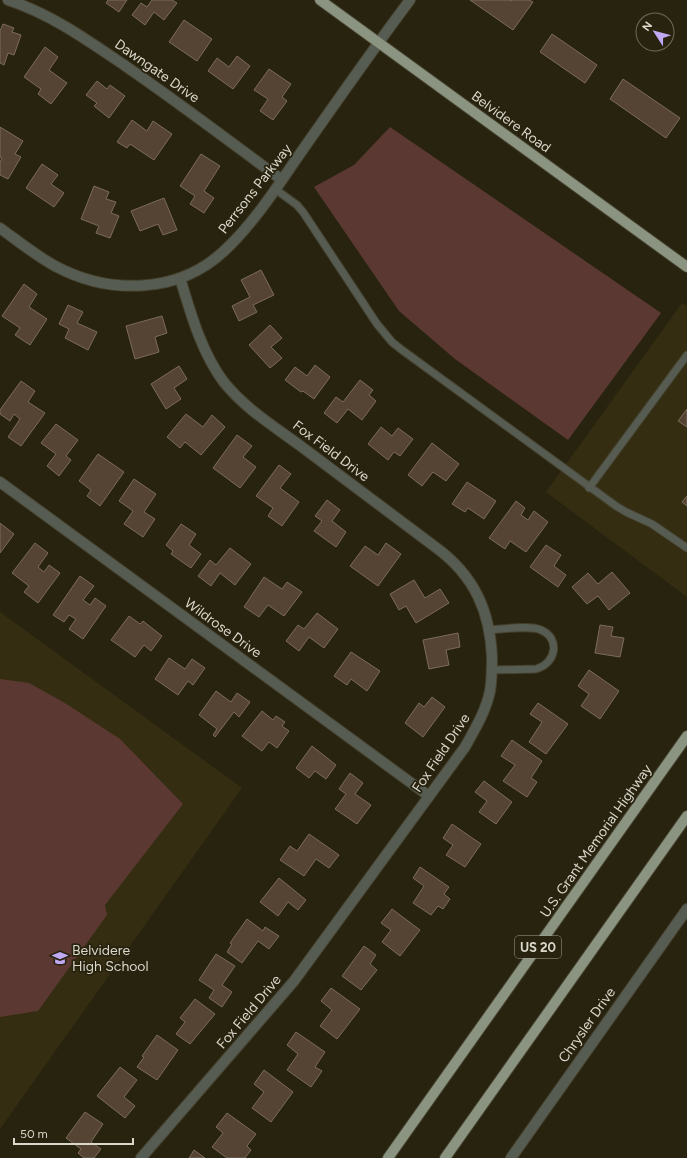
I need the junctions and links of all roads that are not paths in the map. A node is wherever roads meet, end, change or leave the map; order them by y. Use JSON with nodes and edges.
{"nodes":[{"id":1,"x":8,"y":0,"type":"edge"},
{"id":2,"x":320,"y":0,"type":"edge"},
{"id":3,"x":410,"y":0,"type":"edge"},
{"id":4,"x":378,"y":43,"type":"junction"},
{"id":5,"x":282,"y":180,"type":"junction"},
{"id":6,"x":275,"y":189,"type":"junction"},
{"id":7,"x":0,"y":228,"type":"edge"},
{"id":8,"x":687,"y":267,"type":"edge"},
{"id":9,"x":180,"y":278,"type":"junction"},
{"id":10,"x":687,"y":355,"type":"edge"},
{"id":11,"x":0,"y":482,"type":"edge"},
{"id":12,"x":590,"y":488,"type":"junction"},
{"id":13,"x":687,"y":548,"type":"edge"},
{"id":14,"x":489,"y":630,"type":"junction"},
{"id":15,"x":492,"y":670,"type":"junction"},
{"id":16,"x":687,"y":736,"type":"edge"},
{"id":17,"x":429,"y":796,"type":"junction"},
{"id":18,"x":687,"y":816,"type":"edge"},
{"id":19,"x":687,"y":909,"type":"edge"},
{"id":20,"x":141,"y":1158,"type":"edge"},
{"id":21,"x":388,"y":1158,"type":"edge"},
{"id":22,"x":445,"y":1158,"type":"edge"},
{"id":23,"x":511,"y":1158,"type":"edge"}],
"edges":[{"from":1,"to":5,"type":"street","name":"Dawngate Drive"},
{"from":2,"to":4,"type":"main road","name":"Belvidere Road"},
{"from":3,"to":4,"type":"street","name":"Perrsons Parkway"},
{"from":4,"to":5,"type":"street","name":"Perrsons Parkway"},
{"from":4,"to":8,"type":"main road","name":"Belvidere Road"},
{"from":5,"to":6,"type":"street","name":"Perrsons Parkway"},
{"from":6,"to":9,"type":"street","name":"Perrsons Parkway"},
{"from":6,"to":12,"type":"lane"},
{"from":7,"to":9,"type":"street","name":"Perrsons Parkway"},
{"from":9,"to":14,"type":"street","name":"Fox Field Drive"},
{"from":10,"to":12,"type":"lane"},
{"from":11,"to":17,"type":"street","name":"Wildrose Drive"},
{"from":12,"to":13,"type":"lane"},
{"from":14,"to":15,"type":"street","name":"Fox Field Drive"},
{"from":14,"to":15,"type":"lane"},
{"from":15,"to":17,"type":"street","name":"Fox Field Drive"},
{"from":16,"to":21,"type":"main road","name":"U.S. Grant Memorial Highway","number":"US 20"},
{"from":17,"to":20,"type":"street","name":"Fox Field Drive"},
{"from":18,"to":22,"type":"main road","number":"US 20"},
{"from":19,"to":23,"type":"street","name":"Chrysler Drive"}]}
